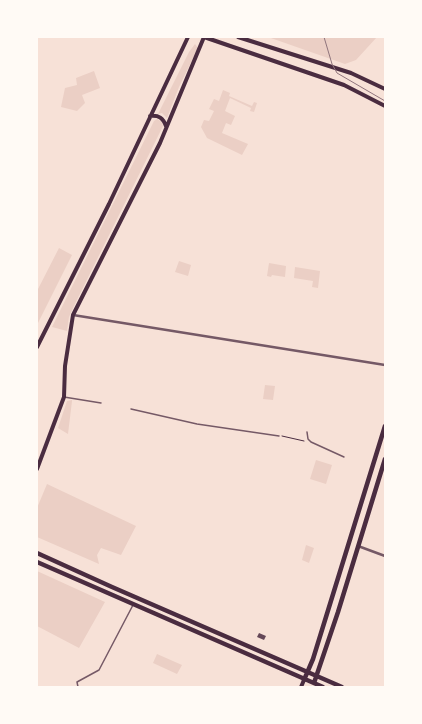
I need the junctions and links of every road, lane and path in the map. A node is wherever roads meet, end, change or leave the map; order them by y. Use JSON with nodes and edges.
{"nodes":[{"id":1,"x":188,"y":37,"type":"edge"},
{"id":2,"x":204,"y":37,"type":"edge"},
{"id":3,"x":238,"y":37,"type":"edge"},
{"id":4,"x":385,"y":89,"type":"edge"},
{"id":5,"x":385,"y":106,"type":"edge"},
{"id":6,"x":150,"y":116,"type":"junction"},
{"id":7,"x":166,"y":126,"type":"junction"},
{"id":8,"x":73,"y":315,"type":"junction"},
{"id":9,"x":37,"y":347,"type":"edge"},
{"id":10,"x":385,"y":365,"type":"edge"},
{"id":11,"x":64,"y":397,"type":"junction"},
{"id":12,"x":101,"y":403,"type":"dead end"},
{"id":13,"x":131,"y":409,"type":"dead end"},
{"id":14,"x":385,"y":426,"type":"edge"},
{"id":15,"x":307,"y":432,"type":"dead end"},
{"id":16,"x":279,"y":436,"type":"joint"},
{"id":17,"x":311,"y":442,"type":"junction"},
{"id":18,"x":344,"y":457,"type":"dead end"},
{"id":19,"x":385,"y":459,"type":"edge"},
{"id":20,"x":37,"y":469,"type":"edge"},
{"id":21,"x":358,"y":546,"type":"junction"},
{"id":22,"x":37,"y":552,"type":"edge"},
{"id":23,"x":385,"y":556,"type":"edge"},
{"id":24,"x":37,"y":562,"type":"edge"},
{"id":25,"x":133,"y":605,"type":"junction"},
{"id":26,"x":308,"y":671,"type":"junction"},
{"id":27,"x":317,"y":675,"type":"junction"},
{"id":28,"x":304,"y":680,"type":"junction"},
{"id":29,"x":313,"y":685,"type":"edge"},
{"id":30,"x":78,"y":687,"type":"edge"},
{"id":31,"x":301,"y":687,"type":"edge"},
{"id":32,"x":323,"y":687,"type":"edge"},
{"id":33,"x":342,"y":687,"type":"edge"}],
"edges":[{"from":1,"to":6,"type":"main road"},
{"from":2,"to":5,"type":"main road"},
{"from":2,"to":7,"type":"main road"},
{"from":3,"to":4,"type":"main road"},
{"from":6,"to":7,"type":"main road"},
{"from":6,"to":9,"type":"main road"},
{"from":7,"to":8,"type":"main road"},
{"from":8,"to":10,"type":"street"},
{"from":8,"to":11,"type":"main road"},
{"from":11,"to":12,"type":"lane"},
{"from":11,"to":20,"type":"main road"},
{"from":13,"to":16,"type":"lane"},
{"from":14,"to":26,"type":"main road"},
{"from":15,"to":17,"type":"lane"},
{"from":16,"to":17,"type":"path"},
{"from":17,"to":18,"type":"lane"},
{"from":19,"to":21,"type":"main road"},
{"from":21,"to":23,"type":"street"},
{"from":21,"to":27,"type":"main road"},
{"from":22,"to":26,"type":"main road"},
{"from":24,"to":25,"type":"main road"},
{"from":25,"to":28,"type":"main road"},
{"from":25,"to":30,"type":"lane"},
{"from":26,"to":27,"type":"main road"},
{"from":26,"to":28,"type":"main road"},
{"from":27,"to":29,"type":"main road"},
{"from":27,"to":33,"type":"main road"},
{"from":28,"to":29,"type":"main road"},
{"from":28,"to":31,"type":"main road"},
{"from":29,"to":32,"type":"main road"}]}
